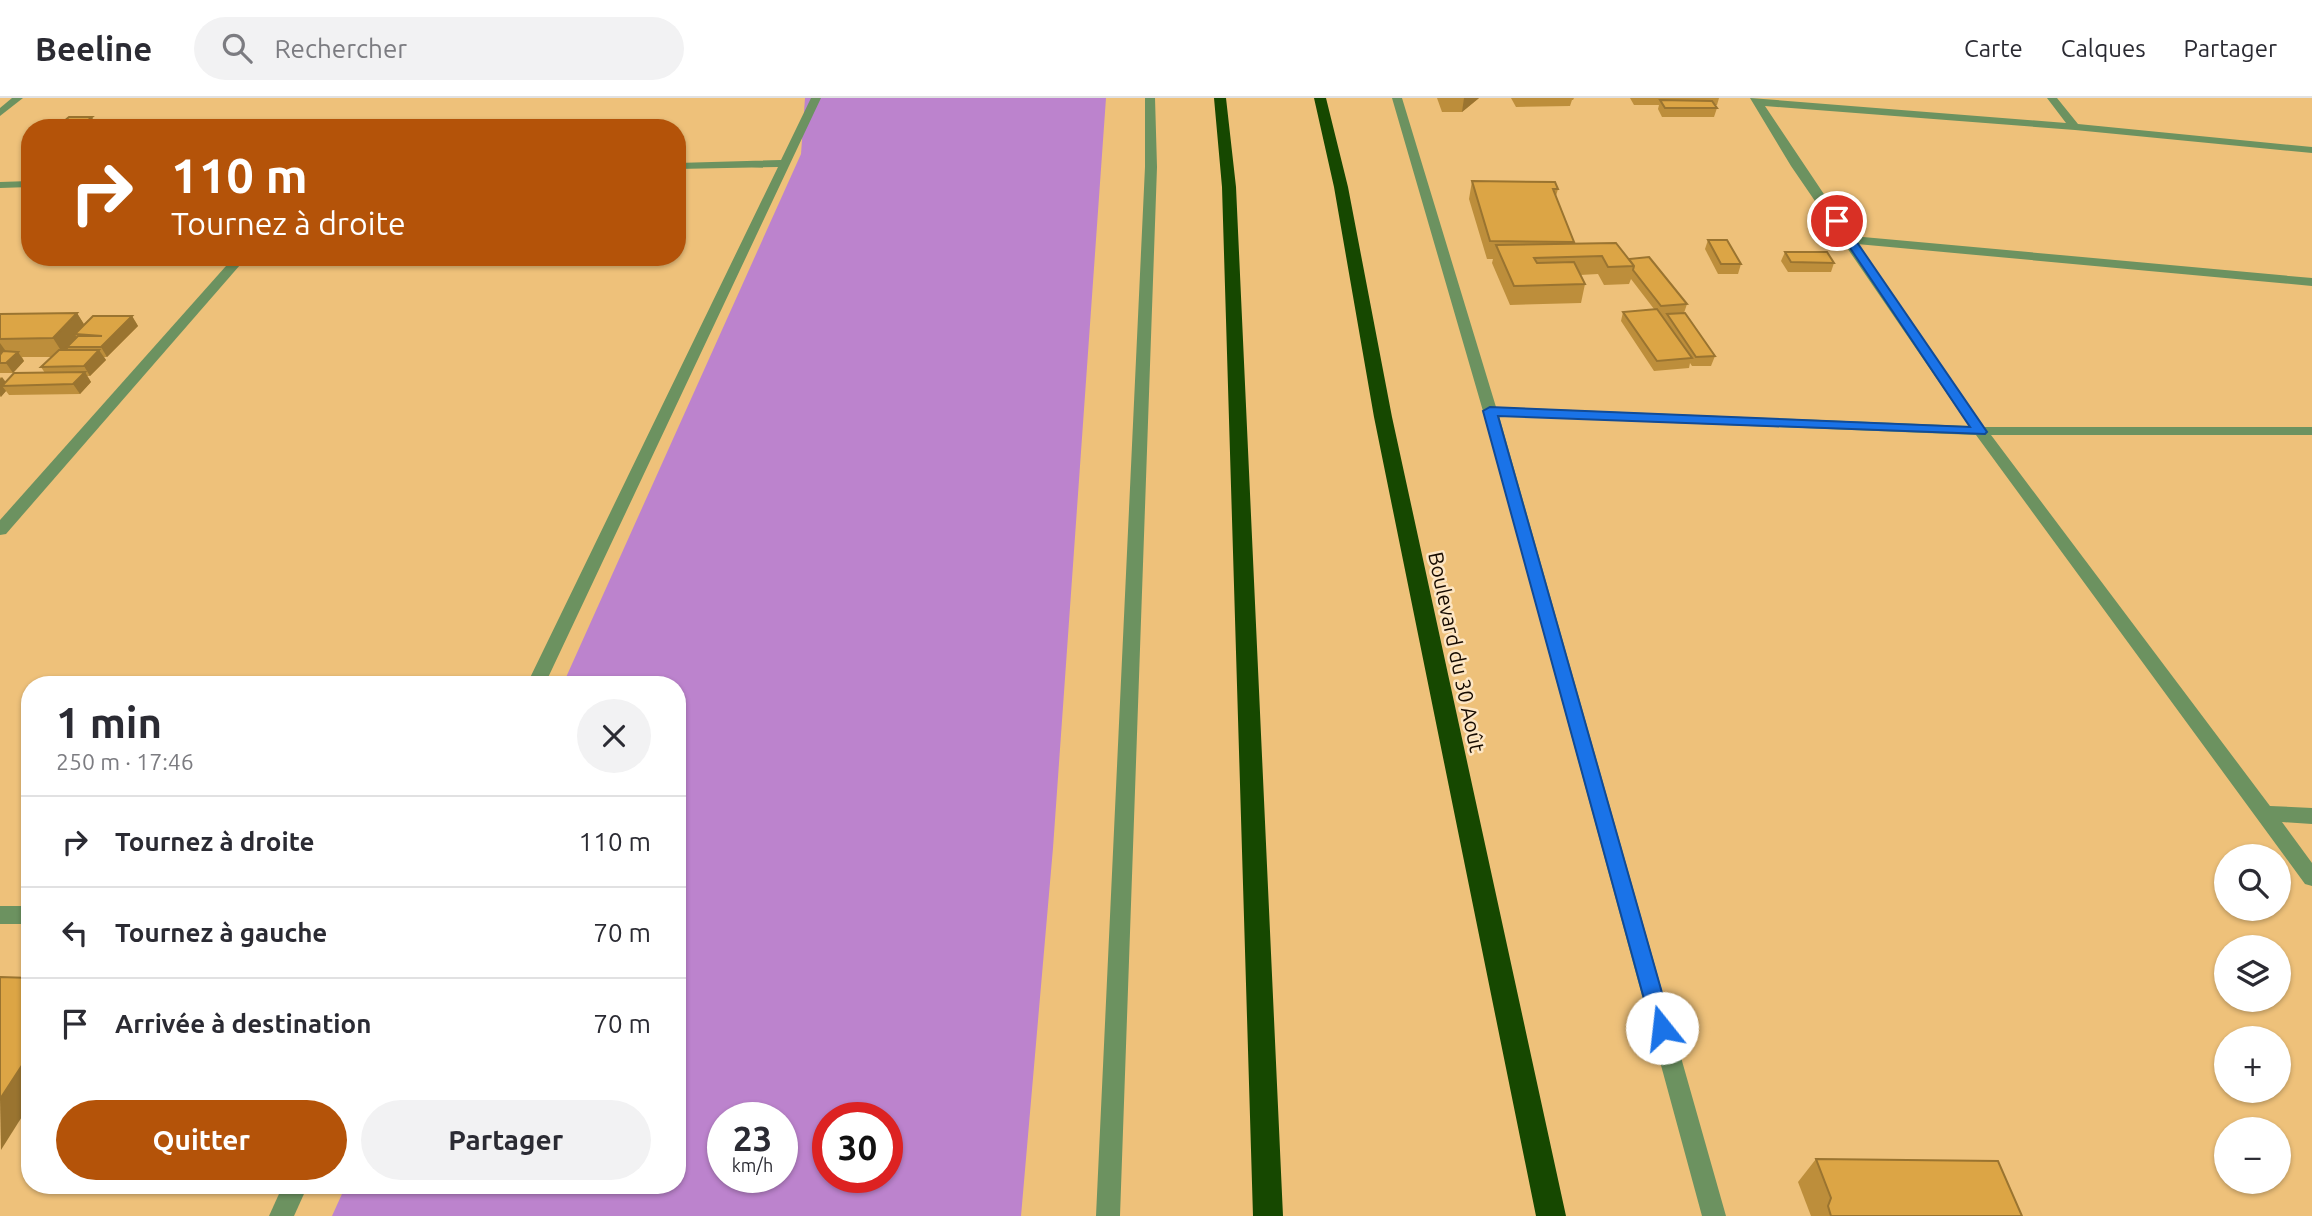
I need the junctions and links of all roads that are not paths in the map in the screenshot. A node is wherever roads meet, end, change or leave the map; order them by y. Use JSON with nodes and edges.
{"nodes":[{"id":1,"x":18,"y":98,"type":"edge"},
{"id":2,"x":816,"y":98,"type":"edge"},
{"id":3,"x":1150,"y":98,"type":"edge"},
{"id":4,"x":1220,"y":98,"type":"edge"},
{"id":5,"x":1320,"y":98,"type":"edge"},
{"id":6,"x":1397,"y":98,"type":"edge"},
{"id":7,"x":2052,"y":98,"type":"edge"},
{"id":8,"x":1757,"y":100,"type":"edge"},
{"id":9,"x":0,"y":113,"type":"edge"},
{"id":10,"x":2075,"y":127,"type":"junction"},
{"id":11,"x":2312,"y":150,"type":"edge"},
{"id":12,"x":784,"y":163,"type":"junction"},
{"id":13,"x":686,"y":166,"type":"edge"},
{"id":14,"x":21,"y":184,"type":"edge"},
{"id":15,"x":0,"y":185,"type":"edge"},
{"id":16,"x":1850,"y":240,"type":"junction"},
{"id":17,"x":233,"y":266,"type":"edge"},
{"id":18,"x":2312,"y":282,"type":"edge"},
{"id":19,"x":1490,"y":411,"type":"junction"},
{"id":20,"x":1980,"y":432,"type":"junction"},
{"id":21,"x":2312,"y":432,"type":"edge"},
{"id":22,"x":0,"y":530,"type":"edge"},
{"id":23,"x":540,"y":676,"type":"edge"},
{"id":24,"x":2266,"y":814,"type":"junction"},
{"id":25,"x":2312,"y":816,"type":"edge"},
{"id":26,"x":2312,"y":878,"type":"edge"},
{"id":27,"x":0,"y":915,"type":"edge"},
{"id":28,"x":21,"y":915,"type":"edge"},
{"id":29,"x":292,"y":1194,"type":"edge"},
{"id":30,"x":281,"y":1216,"type":"edge"},
{"id":31,"x":1108,"y":1216,"type":"edge"},
{"id":32,"x":1268,"y":1216,"type":"edge"},
{"id":33,"x":1551,"y":1216,"type":"edge"},
{"id":34,"x":1714,"y":1216,"type":"edge"}],
"edges":[{"from":1,"to":9,"type":"street"},
{"from":2,"to":12,"type":"street"},
{"from":3,"to":31,"type":"street"},
{"from":4,"to":32,"type":"highway"},
{"from":5,"to":33,"type":"highway","name":"Boulevard du 30 Août"},
{"from":6,"to":19,"type":"street"},
{"from":7,"to":10,"type":"street"},
{"from":8,"to":10,"type":"street"},
{"from":8,"to":16,"type":"street"},
{"from":10,"to":11,"type":"street"},
{"from":12,"to":13,"type":"street"},
{"from":12,"to":23,"type":"street"},
{"from":14,"to":15,"type":"street"},
{"from":16,"to":18,"type":"street"},
{"from":16,"to":20,"type":"street"},
{"from":17,"to":22,"type":"street"},
{"from":19,"to":20,"type":"street"},
{"from":19,"to":34,"type":"street"},
{"from":20,"to":21,"type":"street"},
{"from":20,"to":24,"type":"street"},
{"from":24,"to":25,"type":"street"},
{"from":24,"to":26,"type":"street"},
{"from":27,"to":28,"type":"street"},
{"from":29,"to":30,"type":"street"}]}
